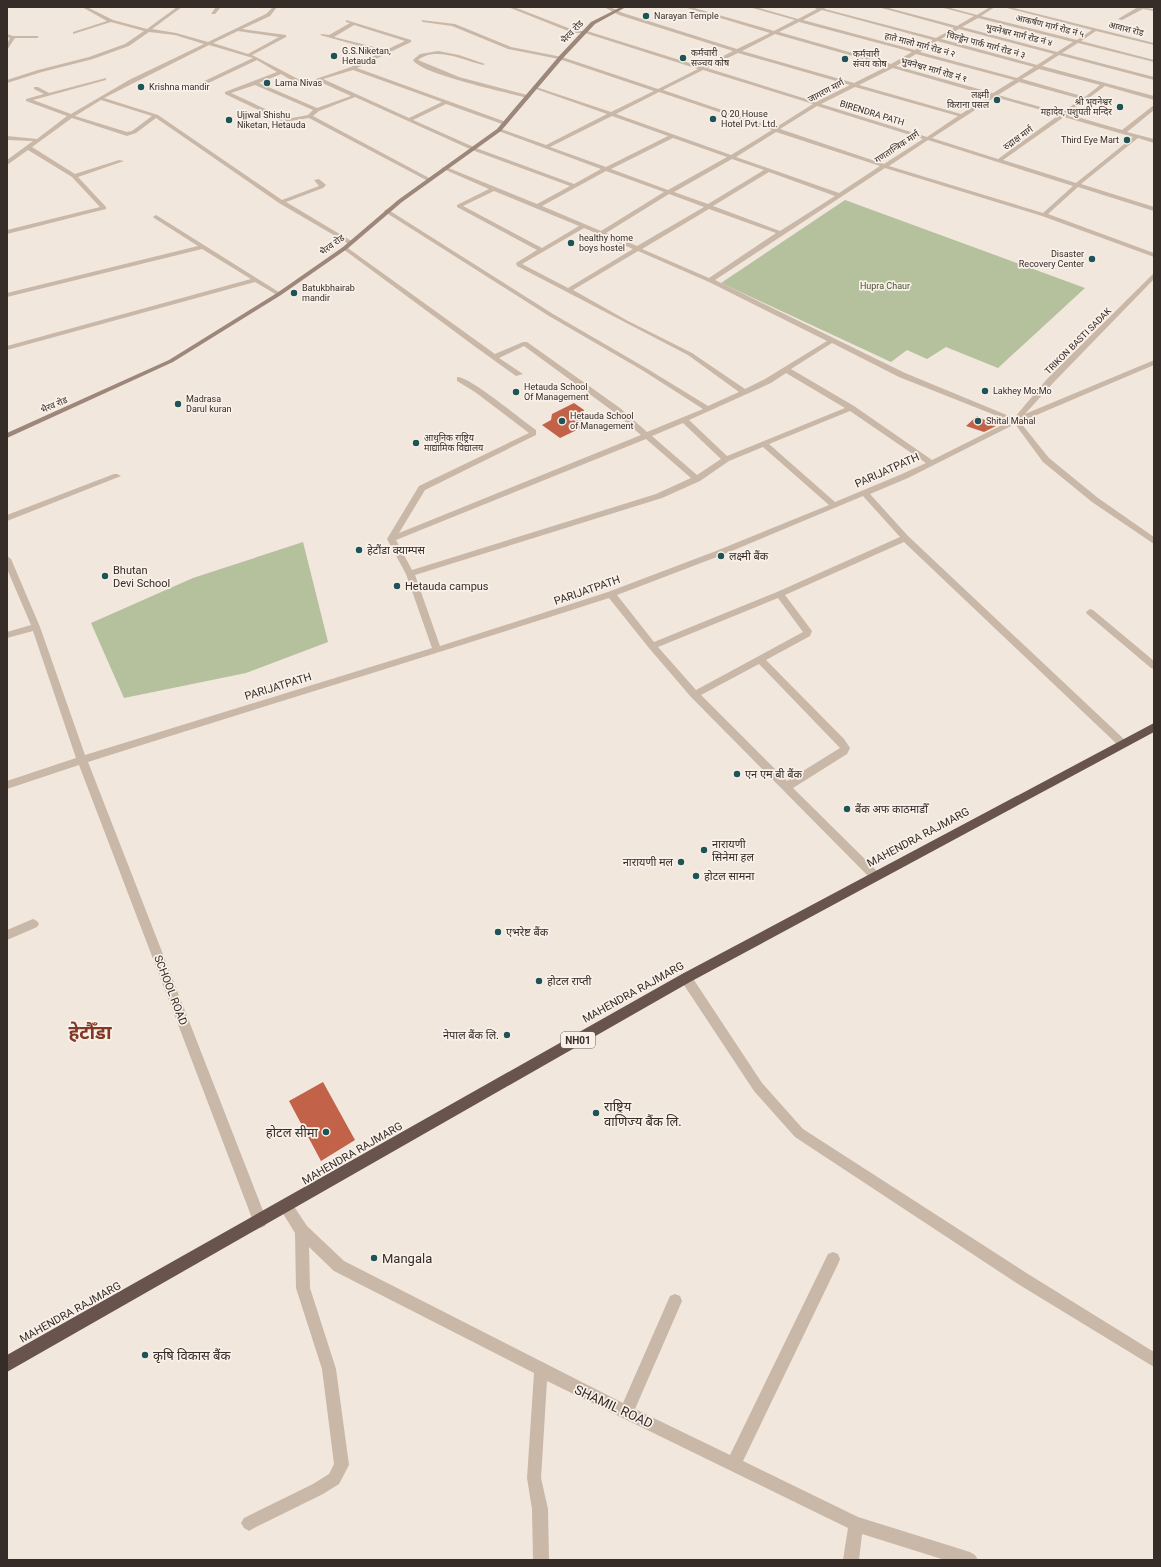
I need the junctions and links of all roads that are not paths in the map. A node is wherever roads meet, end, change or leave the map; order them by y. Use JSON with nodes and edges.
{"nodes":[{"id":1,"x":84,"y":7,"type":"edge"},
{"id":2,"x":180,"y":7,"type":"edge"},
{"id":3,"x":219,"y":7,"type":"edge"},
{"id":4,"x":275,"y":7,"type":"edge"},
{"id":5,"x":510,"y":7,"type":"edge"},
{"id":6,"x":606,"y":7,"type":"edge"},
{"id":7,"x":624,"y":7,"type":"edge"},
{"id":8,"x":686,"y":7,"type":"edge"},
{"id":9,"x":752,"y":7,"type":"edge"},
{"id":10,"x":814,"y":7,"type":"edge"},
{"id":11,"x":880,"y":7,"type":"edge"},
{"id":12,"x":942,"y":7,"type":"edge"},
{"id":13,"x":994,"y":7,"type":"edge"},
{"id":14,"x":1005,"y":7,"type":"edge"},
{"id":15,"x":1142,"y":7,"type":"edge"},
{"id":16,"x":823,"y":8,"type":"edge"},
{"id":17,"x":1154,"y":10,"type":"edge"},
{"id":18,"x":616,"y":11,"type":"junction"},
{"id":19,"x":213,"y":13,"type":"dead end"},
{"id":20,"x":978,"y":16,"type":"junction"},
{"id":21,"x":1120,"y":19,"type":"dead end"},
{"id":22,"x":111,"y":20,"type":"junction"},
{"id":23,"x":798,"y":20,"type":"junction"},
{"id":24,"x":348,"y":21,"type":"dead end"},
{"id":25,"x":423,"y":21,"type":"dead end"},
{"id":26,"x":354,"y":23,"type":"junction"},
{"id":27,"x":957,"y":28,"type":"junction"},
{"id":28,"x":147,"y":30,"type":"junction"},
{"id":29,"x":237,"y":30,"type":"junction"},
{"id":30,"x":1095,"y":30,"type":"junction"},
{"id":31,"x":585,"y":32,"type":"junction"},
{"id":32,"x":775,"y":32,"type":"junction"},
{"id":33,"x":74,"y":33,"type":"dead end"},
{"id":34,"x":7,"y":35,"type":"edge"},
{"id":35,"x":322,"y":35,"type":"dead end"},
{"id":36,"x":13,"y":37,"type":"junction"},
{"id":37,"x":37,"y":37,"type":"dead end"},
{"id":38,"x":330,"y":37,"type":"junction"},
{"id":39,"x":936,"y":40,"type":"junction"},
{"id":40,"x":1076,"y":41,"type":"junction"},
{"id":41,"x":209,"y":43,"type":"junction"},
{"id":42,"x":1154,"y":44,"type":"edge"},
{"id":43,"x":7,"y":50,"type":"edge"},
{"id":44,"x":738,"y":51,"type":"junction"},
{"id":45,"x":387,"y":52,"type":"junction"},
{"id":46,"x":915,"y":52,"type":"junction"},
{"id":47,"x":1059,"y":53,"type":"junction"},
{"id":48,"x":249,"y":55,"type":"junction"},
{"id":49,"x":257,"y":58,"type":"junction"},
{"id":50,"x":560,"y":58,"type":"junction"},
{"id":51,"x":1154,"y":61,"type":"edge"},
{"id":52,"x":483,"y":64,"type":"dead end"},
{"id":53,"x":892,"y":66,"type":"junction"},
{"id":54,"x":1037,"y":67,"type":"junction"},
{"id":55,"x":353,"y":68,"type":"junction"},
{"id":56,"x":703,"y":68,"type":"junction"},
{"id":57,"x":281,"y":72,"type":"junction"},
{"id":58,"x":1154,"y":78,"type":"edge"},
{"id":59,"x":104,"y":79,"type":"dead end"},
{"id":60,"x":318,"y":79,"type":"junction"},
{"id":61,"x":1017,"y":80,"type":"junction"},
{"id":62,"x":7,"y":82,"type":"edge"},
{"id":63,"x":255,"y":83,"type":"junction"},
{"id":64,"x":856,"y":84,"type":"junction"},
{"id":65,"x":1104,"y":85,"type":"junction"},
{"id":66,"x":198,"y":86,"type":"dead end"},
{"id":67,"x":535,"y":87,"type":"junction"},
{"id":68,"x":36,"y":88,"type":"dead end"},
{"id":69,"x":658,"y":91,"type":"junction"},
{"id":70,"x":48,"y":94,"type":"junction"},
{"id":71,"x":994,"y":95,"type":"junction"},
{"id":72,"x":354,"y":96,"type":"junction"},
{"id":73,"x":528,"y":96,"type":"junction"},
{"id":74,"x":100,"y":98,"type":"junction"},
{"id":75,"x":1084,"y":98,"type":"junction"},
{"id":76,"x":1154,"y":98,"type":"edge"},
{"id":77,"x":447,"y":102,"type":"junction"},
{"id":78,"x":817,"y":104,"type":"junction"},
{"id":79,"x":1154,"y":108,"type":"edge"},
{"id":80,"x":317,"y":110,"type":"junction"},
{"id":81,"x":611,"y":114,"type":"junction"},
{"id":82,"x":1062,"y":115,"type":"junction"},
{"id":83,"x":71,"y":116,"type":"junction"},
{"id":84,"x":156,"y":116,"type":"junction"},
{"id":85,"x":310,"y":116,"type":"junction"},
{"id":86,"x":962,"y":116,"type":"junction"},
{"id":87,"x":408,"y":120,"type":"junction"},
{"id":88,"x":504,"y":123,"type":"junction"},
{"id":89,"x":775,"y":129,"type":"junction"},
{"id":90,"x":499,"y":130,"type":"junction"},
{"id":91,"x":1123,"y":132,"type":"junction"},
{"id":92,"x":673,"y":136,"type":"junction"},
{"id":93,"x":1137,"y":136,"type":"junction"},
{"id":94,"x":7,"y":138,"type":"edge"},
{"id":95,"x":927,"y":138,"type":"junction"},
{"id":96,"x":36,"y":140,"type":"junction"},
{"id":97,"x":1154,"y":141,"type":"edge"},
{"id":98,"x":546,"y":147,"type":"junction"},
{"id":99,"x":29,"y":148,"type":"junction"},
{"id":100,"x":474,"y":149,"type":"junction"},
{"id":101,"x":732,"y":157,"type":"junction"},
{"id":102,"x":121,"y":161,"type":"dead end"},
{"id":103,"x":999,"y":161,"type":"junction"},
{"id":104,"x":7,"y":163,"type":"edge"},
{"id":105,"x":885,"y":166,"type":"junction"},
{"id":106,"x":444,"y":168,"type":"junction"},
{"id":107,"x":606,"y":169,"type":"junction"},
{"id":108,"x":769,"y":170,"type":"junction"},
{"id":109,"x":74,"y":176,"type":"junction"},
{"id":110,"x":317,"y":180,"type":"dead end"},
{"id":111,"x":430,"y":180,"type":"junction"},
{"id":112,"x":1077,"y":185,"type":"junction"},
{"id":113,"x":574,"y":186,"type":"junction"},
{"id":114,"x":495,"y":188,"type":"junction"},
{"id":115,"x":669,"y":192,"type":"junction"},
{"id":116,"x":839,"y":195,"type":"junction"},
{"id":117,"x":281,"y":202,"type":"junction"},
{"id":118,"x":538,"y":206,"type":"junction"},
{"id":119,"x":710,"y":207,"type":"junction"},
{"id":120,"x":1154,"y":209,"type":"edge"},
{"id":121,"x":387,"y":211,"type":"junction"},
{"id":122,"x":1044,"y":215,"type":"junction"},
{"id":123,"x":156,"y":217,"type":"dead end"},
{"id":124,"x":584,"y":226,"type":"junction"},
{"id":125,"x":7,"y":232,"type":"edge"},
{"id":126,"x":601,"y":233,"type":"junction"},
{"id":127,"x":781,"y":233,"type":"junction"},
{"id":128,"x":350,"y":243,"type":"junction"},
{"id":129,"x":201,"y":246,"type":"junction"},
{"id":130,"x":345,"y":248,"type":"junction"},
{"id":131,"x":637,"y":249,"type":"junction"},
{"id":132,"x":541,"y":250,"type":"junction"},
{"id":133,"x":1154,"y":255,"type":"edge"},
{"id":134,"x":1154,"y":275,"type":"edge"},
{"id":135,"x":255,"y":280,"type":"junction"},
{"id":136,"x":711,"y":281,"type":"junction"},
{"id":137,"x":567,"y":291,"type":"junction"},
{"id":138,"x":279,"y":294,"type":"junction"},
{"id":139,"x":7,"y":295,"type":"edge"},
{"id":140,"x":831,"y":341,"type":"junction"},
{"id":141,"x":7,"y":348,"type":"edge"},
{"id":142,"x":495,"y":357,"type":"junction"},
{"id":143,"x":1154,"y":362,"type":"edge"},
{"id":144,"x":787,"y":370,"type":"junction"},
{"id":145,"x":519,"y":374,"type":"dead end"},
{"id":146,"x":460,"y":379,"type":"dead end"},
{"id":147,"x":744,"y":392,"type":"junction"},
{"id":148,"x":850,"y":408,"type":"junction"},
{"id":149,"x":708,"y":409,"type":"junction"},
{"id":150,"x":684,"y":420,"type":"junction"},
{"id":151,"x":1016,"y":421,"type":"junction"},
{"id":152,"x":647,"y":435,"type":"junction"},
{"id":153,"x":7,"y":436,"type":"edge"},
{"id":154,"x":764,"y":444,"type":"junction"},
{"id":155,"x":726,"y":459,"type":"junction"},
{"id":156,"x":930,"y":463,"type":"junction"},
{"id":157,"x":117,"y":476,"type":"dead end"},
{"id":158,"x":697,"y":479,"type":"junction"},
{"id":159,"x":864,"y":492,"type":"junction"},
{"id":160,"x":834,"y":505,"type":"junction"},
{"id":161,"x":7,"y":518,"type":"edge"},
{"id":162,"x":905,"y":538,"type":"junction"},
{"id":163,"x":391,"y":539,"type":"junction"},
{"id":164,"x":1154,"y":541,"type":"edge"},
{"id":165,"x":7,"y":559,"type":"edge"},
{"id":166,"x":410,"y":574,"type":"junction"},
{"id":167,"x":611,"y":594,"type":"junction"},
{"id":168,"x":780,"y":594,"type":"junction"},
{"id":169,"x":1090,"y":612,"type":"dead end"},
{"id":170,"x":36,"y":627,"type":"junction"},
{"id":171,"x":7,"y":636,"type":"edge"},
{"id":172,"x":652,"y":646,"type":"junction"},
{"id":173,"x":437,"y":650,"type":"junction"},
{"id":174,"x":760,"y":659,"type":"junction"},
{"id":175,"x":1154,"y":666,"type":"edge"},
{"id":176,"x":694,"y":695,"type":"junction"},
{"id":177,"x":1154,"y":727,"type":"edge"},
{"id":178,"x":1123,"y":744,"type":"junction"},
{"id":179,"x":82,"y":760,"type":"junction"},
{"id":180,"x":7,"y":785,"type":"edge"},
{"id":181,"x":786,"y":786,"type":"junction"},
{"id":182,"x":875,"y":876,"type":"junction"},
{"id":183,"x":33,"y":924,"type":"dead end"},
{"id":184,"x":7,"y":935,"type":"edge"},
{"id":185,"x":686,"y":978,"type":"junction"},
{"id":186,"x":286,"y":1207,"type":"junction"},
{"id":187,"x":260,"y":1221,"type":"junction"},
{"id":188,"x":302,"y":1231,"type":"junction"},
{"id":189,"x":833,"y":1259,"type":"dead end"},
{"id":190,"x":675,"y":1302,"type":"dead end"},
{"id":191,"x":1154,"y":1360,"type":"edge"},
{"id":192,"x":7,"y":1364,"type":"edge"},
{"id":193,"x":541,"y":1369,"type":"junction"},
{"id":194,"x":627,"y":1411,"type":"junction"},
{"id":195,"x":734,"y":1463,"type":"junction"},
{"id":196,"x":249,"y":1523,"type":"dead end"},
{"id":197,"x":856,"y":1524,"type":"junction"},
{"id":198,"x":542,"y":1560,"type":"edge"},
{"id":199,"x":851,"y":1560,"type":"edge"},
{"id":200,"x":970,"y":1560,"type":"edge"}],
"edges":[{"from":1,"to":22,"type":"street"},
{"from":2,"to":28,"type":"street"},
{"from":3,"to":19,"type":"street"},
{"from":4,"to":29,"type":"street"},
{"from":5,"to":31,"type":"street","name":"BIRENDRA PATH"},
{"from":6,"to":18,"type":"street"},
{"from":7,"to":18,"type":"main road","name":"भैरव रोड"},
{"from":8,"to":32,"type":"street","name":"भुवनेश्वर मार्ग रोड नं १"},
{"from":9,"to":23,"type":"street","name":"हाते मालो मार्ग रोड नं २"},
{"from":10,"to":16,"type":"street","name":"चिल्ड्रेन पार्क मार्ग रोड नं ३"},
{"from":11,"to":27,"type":"street","name":"भुवनेश्वर मार्ग रोड नं ४"},
{"from":12,"to":20,"type":"street","name":"आकर्षण मार्ग रोड नं ५"},
{"from":13,"to":20,"type":"street","name":"जागरण मार्ग"},
{"from":14,"to":30,"type":"street","name":"आवाश रोड"},
{"from":15,"to":17,"type":"street"},
{"from":15,"to":21,"type":"street"},
{"from":16,"to":23,"type":"street"},
{"from":16,"to":39,"type":"street","name":"चिल्ड्रेन पार्क मार्ग रोड नं ३"},
{"from":18,"to":31,"type":"main road","name":"भैरव रोड"},
{"from":18,"to":44,"type":"street"},
{"from":20,"to":27,"type":"street","name":"जागरण मार्ग"},
{"from":20,"to":40,"type":"street","name":"आकर्षण मार्ग रोड नं ५"},
{"from":22,"to":28,"type":"street"},
{"from":22,"to":33,"type":"street"},
{"from":23,"to":32,"type":"street"},
{"from":23,"to":46,"type":"street","name":"हाते मालो मार्ग रोड नं २"},
{"from":24,"to":26,"type":"street"},
{"from":25,"to":50,"type":"street"},
{"from":26,"to":38,"type":"street"},
{"from":26,"to":45,"type":"street"},
{"from":27,"to":39,"type":"street","name":"जागरण मार्ग"},
{"from":27,"to":47,"type":"street","name":"भुवनेश्वर मार्ग रोड नं ४"},
{"from":28,"to":41,"type":"street"},
{"from":28,"to":62,"type":"street"},
{"from":29,"to":41,"type":"street"},
{"from":29,"to":48,"type":"street"},
{"from":30,"to":40,"type":"street","name":"गणतान्त्रिक मार्ग"},
{"from":30,"to":42,"type":"street","name":"आवाश रोड"},
{"from":31,"to":50,"type":"main road","name":"भैरव रोड"},
{"from":31,"to":56,"type":"street","name":"BIRENDRA PATH"},
{"from":32,"to":44,"type":"street"},
{"from":32,"to":53,"type":"street","name":"भुवनेश्वर मार्ग रोड नं १"},
{"from":34,"to":36,"type":"street"},
{"from":35,"to":38,"type":"street"},
{"from":36,"to":37,"type":"street"},
{"from":36,"to":43,"type":"street"},
{"from":38,"to":45,"type":"street"},
{"from":39,"to":46,"type":"street","name":"जागरण मार्ग"},
{"from":39,"to":54,"type":"street","name":"चिल्ड्रेन पार्क मार्ग रोड नं ३"},
{"from":40,"to":47,"type":"street","name":"गणतान्त्रिक मार्ग"},
{"from":40,"to":51,"type":"street","name":"आकर्षण मार्ग रोड नं ५"},
{"from":41,"to":48,"type":"street"},
{"from":41,"to":74,"type":"street"},
{"from":44,"to":56,"type":"street"},
{"from":44,"to":64,"type":"street"},
{"from":45,"to":55,"type":"street"},
{"from":46,"to":53,"type":"street","name":"जागरण मार्ग"},
{"from":46,"to":61,"type":"street","name":"हाते मालो मार्ग रोड नं २"},
{"from":47,"to":54,"type":"street","name":"गणतान्त्रिक मार्ग"},
{"from":47,"to":58,"type":"street","name":"भुवनेश्वर मार्ग रोड नं ४"},
{"from":48,"to":49,"type":"street"},
{"from":49,"to":57,"type":"street"},
{"from":49,"to":66,"type":"street"},
{"from":50,"to":67,"type":"main road","name":"भैरव रोड"},
{"from":50,"to":69,"type":"street"},
{"from":52,"to":73,"type":"street"},
{"from":53,"to":64,"type":"street","name":"जागरण मार्ग"},
{"from":53,"to":71,"type":"street","name":"भुवनेश्वर मार्ग रोड नं १"},
{"from":54,"to":61,"type":"street","name":"गणतान्त्रिक मार्ग"},
{"from":54,"to":65,"type":"street","name":"चिल्ड्रेन पार्क मार्ग रोड नं ३"},
{"from":55,"to":60,"type":"street"},
{"from":55,"to":77,"type":"street"},
{"from":56,"to":69,"type":"street"},
{"from":56,"to":78,"type":"street","name":"BIRENDRA PATH"},
{"from":57,"to":60,"type":"street"},
{"from":57,"to":63,"type":"street"},
{"from":59,"to":70,"type":"street"},
{"from":60,"to":72,"type":"street"},
{"from":61,"to":71,"type":"street","name":"गणतान्त्रिक मार्ग"},
{"from":61,"to":75,"type":"street","name":"हाते मालो मार्ग रोड नं २"},
{"from":63,"to":80,"type":"street"},
{"from":63,"to":85,"type":"street"},
{"from":64,"to":78,"type":"street","name":"जागरण मार्ग"},
{"from":64,"to":86,"type":"street"},
{"from":65,"to":75,"type":"street","name":"रुद्राक्ष मार्ग"},
{"from":65,"to":76,"type":"street","name":"चिल्ड्रेन पार्क मार्ग रोड नं ३"},
{"from":67,"to":73,"type":"main road","name":"भैरव रोड"},
{"from":67,"to":81,"type":"street"},
{"from":68,"to":70,"type":"street"},
{"from":69,"to":81,"type":"street"},
{"from":69,"to":89,"type":"street"},
{"from":70,"to":83,"type":"street"},
{"from":71,"to":82,"type":"street","name":"भुवनेश्वर मार्ग रोड नं १"},
{"from":71,"to":86,"type":"street","name":"गणतान्त्रिक मार्ग"},
{"from":72,"to":80,"type":"street"},
{"from":72,"to":87,"type":"street"},
{"from":73,"to":88,"type":"main road","name":"भैरव रोड"},
{"from":74,"to":83,"type":"street"},
{"from":74,"to":84,"type":"street"},
{"from":75,"to":82,"type":"street","name":"रुद्राक्ष मार्ग"},
{"from":77,"to":87,"type":"street"},
{"from":77,"to":88,"type":"street"},
{"from":78,"to":89,"type":"street","name":"जागरण मार्ग"},
{"from":78,"to":95,"type":"street","name":"BIRENDRA PATH"},
{"from":79,"to":91,"type":"street"},
{"from":80,"to":85,"type":"street"},
{"from":81,"to":92,"type":"street"},
{"from":81,"to":98,"type":"street"},
{"from":82,"to":91,"type":"street","name":"भुवनेश्वर मार्ग रोड नं १"},
{"from":82,"to":103,"type":"street","name":"रुद्राक्ष मार्ग"},
{"from":83,"to":84,"type":"street"},
{"from":83,"to":96,"type":"street"},
{"from":84,"to":117,"type":"street"},
{"from":85,"to":111,"type":"street"},
{"from":86,"to":95,"type":"street","name":"गणतान्त्रिक मार्ग"},
{"from":87,"to":100,"type":"street"},
{"from":88,"to":90,"type":"main road","name":"भैरव रोड"},
{"from":89,"to":101,"type":"street","name":"जागरण मार्ग"},
{"from":89,"to":105,"type":"street"},
{"from":90,"to":98,"type":"street"},
{"from":90,"to":100,"type":"main road","name":"भैरव रोड"},
{"from":91,"to":93,"type":"street","name":"भुवनेश्वर मार्ग रोड नं १"},
{"from":92,"to":101,"type":"street"},
{"from":92,"to":107,"type":"street"},
{"from":93,"to":97,"type":"street","name":"भुवनेश्वर मार्ग रोड नं १"},
{"from":93,"to":112,"type":"street"},
{"from":94,"to":96,"type":"street"},
{"from":95,"to":103,"type":"street","name":"BIRENDRA PATH"},
{"from":95,"to":105,"type":"street","name":"गणतान्त्रिक मार्ग"},
{"from":96,"to":99,"type":"street"},
{"from":98,"to":107,"type":"street"},
{"from":99,"to":104,"type":"street"},
{"from":99,"to":109,"type":"street"},
{"from":100,"to":106,"type":"main road","name":"भैरव रोड"},
{"from":100,"to":113,"type":"street"},
{"from":101,"to":108,"type":"street"},
{"from":101,"to":115,"type":"street","name":"जागरण मार्ग"},
{"from":102,"to":109,"type":"street"},
{"from":103,"to":112,"type":"street","name":"BIRENDRA PATH"},
{"from":105,"to":116,"type":"street","name":"गणतान्त्रिक मार्ग"},
{"from":105,"to":122,"type":"street"},
{"from":106,"to":111,"type":"main road","name":"भैरव रोड"},
{"from":106,"to":114,"type":"street"},
{"from":107,"to":113,"type":"street"},
{"from":107,"to":115,"type":"street"},
{"from":108,"to":116,"type":"street"},
{"from":108,"to":119,"type":"street"},
{"from":109,"to":125,"type":"street"},
{"from":110,"to":117,"type":"street"},
{"from":111,"to":121,"type":"main road","name":"भैरव रोड"},
{"from":112,"to":120,"type":"street","name":"BIRENDRA PATH"},
{"from":112,"to":122,"type":"street"},
{"from":113,"to":118,"type":"street"},
{"from":114,"to":118,"type":"street"},
{"from":114,"to":132,"type":"street"},
{"from":115,"to":119,"type":"street"},
{"from":115,"to":126,"type":"street","name":"जागरण मार्ग"},
{"from":116,"to":127,"type":"street","name":"गणतान्त्रिक मार्ग"},
{"from":117,"to":128,"type":"street"},
{"from":118,"to":124,"type":"street"},
{"from":119,"to":127,"type":"street"},
{"from":119,"to":131,"type":"street"},
{"from":121,"to":128,"type":"main road","name":"भैरव रोड"},
{"from":121,"to":149,"type":"street"},
{"from":122,"to":133,"type":"street"},
{"from":123,"to":129,"type":"street"},
{"from":124,"to":126,"type":"street"},
{"from":124,"to":132,"type":"street"},
{"from":126,"to":131,"type":"street"},
{"from":127,"to":136,"type":"street","name":"गणतान्त्रिक मार्ग"},
{"from":128,"to":130,"type":"main road","name":"भैरव रोड"},
{"from":129,"to":135,"type":"street"},
{"from":129,"to":139,"type":"street"},
{"from":130,"to":138,"type":"main road","name":"भैरव रोड"},
{"from":130,"to":142,"type":"street"},
{"from":131,"to":136,"type":"street"},
{"from":131,"to":137,"type":"street"},
{"from":132,"to":137,"type":"street"},
{"from":134,"to":151,"type":"street","name":"TRIKON BASTI SADAK"},
{"from":135,"to":138,"type":"street"},
{"from":135,"to":141,"type":"street"},
{"from":136,"to":140,"type":"street"},
{"from":137,"to":147,"type":"street"},
{"from":138,"to":153,"type":"main road","name":"भैरव रोड"},
{"from":140,"to":144,"type":"street"},
{"from":140,"to":151,"type":"street"},
{"from":142,"to":145,"type":"street"},
{"from":142,"to":152,"type":"street"},
{"from":143,"to":151,"type":"street","name":"PARIJATPATH"},
{"from":144,"to":147,"type":"street"},
{"from":144,"to":148,"type":"street"},
{"from":146,"to":163,"type":"street"},
{"from":147,"to":149,"type":"street"},
{"from":148,"to":154,"type":"street"},
{"from":148,"to":156,"type":"street"},
{"from":149,"to":150,"type":"street"},
{"from":150,"to":152,"type":"street"},
{"from":150,"to":155,"type":"street"},
{"from":151,"to":156,"type":"street","name":"PARIJATPATH"},
{"from":151,"to":164,"type":"street"},
{"from":152,"to":158,"type":"street"},
{"from":152,"to":163,"type":"street"},
{"from":154,"to":155,"type":"street"},
{"from":154,"to":160,"type":"street"},
{"from":155,"to":158,"type":"street"},
{"from":156,"to":159,"type":"street","name":"PARIJATPATH"},
{"from":157,"to":161,"type":"street"},
{"from":158,"to":166,"type":"street"},
{"from":159,"to":160,"type":"street","name":"PARIJATPATH"},
{"from":159,"to":162,"type":"street"},
{"from":160,"to":167,"type":"street","name":"PARIJATPATH"},
{"from":162,"to":168,"type":"street"},
{"from":162,"to":178,"type":"street"},
{"from":163,"to":166,"type":"street"},
{"from":165,"to":170,"type":"street","name":"SCHOOL ROAD"},
{"from":166,"to":173,"type":"street"},
{"from":167,"to":172,"type":"street"},
{"from":167,"to":173,"type":"street","name":"PARIJATPATH"},
{"from":168,"to":172,"type":"street"},
{"from":168,"to":174,"type":"street"},
{"from":169,"to":175,"type":"street"},
{"from":170,"to":171,"type":"street"},
{"from":170,"to":179,"type":"street","name":"SCHOOL ROAD"},
{"from":172,"to":176,"type":"street"},
{"from":173,"to":179,"type":"street","name":"PARIJATPATH"},
{"from":174,"to":176,"type":"street"},
{"from":174,"to":181,"type":"street"},
{"from":176,"to":181,"type":"street"},
{"from":177,"to":178,"type":"highway","name":"MAHENDRA RAJMARG","number":"NH01"},
{"from":178,"to":182,"type":"highway","name":"MAHENDRA RAJMARG","number":"NH01"},
{"from":179,"to":180,"type":"street","name":"PARIJATPATH"},
{"from":179,"to":187,"type":"street","name":"SCHOOL ROAD"},
{"from":181,"to":182,"type":"street"},
{"from":182,"to":185,"type":"highway","name":"MAHENDRA RAJMARG","number":"NH01"},
{"from":183,"to":184,"type":"street"},
{"from":185,"to":186,"type":"highway","name":"MAHENDRA RAJMARG","number":"NH01"},
{"from":185,"to":191,"type":"street"},
{"from":186,"to":187,"type":"highway","name":"MAHENDRA RAJMARG","number":"NH01"},
{"from":186,"to":188,"type":"street","name":"SHAMIL ROAD"},
{"from":187,"to":192,"type":"highway","name":"MAHENDRA RAJMARG","number":"NH01"},
{"from":188,"to":193,"type":"street","name":"SHAMIL ROAD"},
{"from":188,"to":196,"type":"street"},
{"from":189,"to":195,"type":"street"},
{"from":190,"to":194,"type":"street"},
{"from":193,"to":194,"type":"street","name":"SHAMIL ROAD"},
{"from":193,"to":198,"type":"street"},
{"from":194,"to":195,"type":"street","name":"SHAMIL ROAD"},
{"from":195,"to":197,"type":"street","name":"SHAMIL ROAD"},
{"from":197,"to":199,"type":"street"},
{"from":197,"to":200,"type":"street","name":"SHAMIL ROAD"}]}
